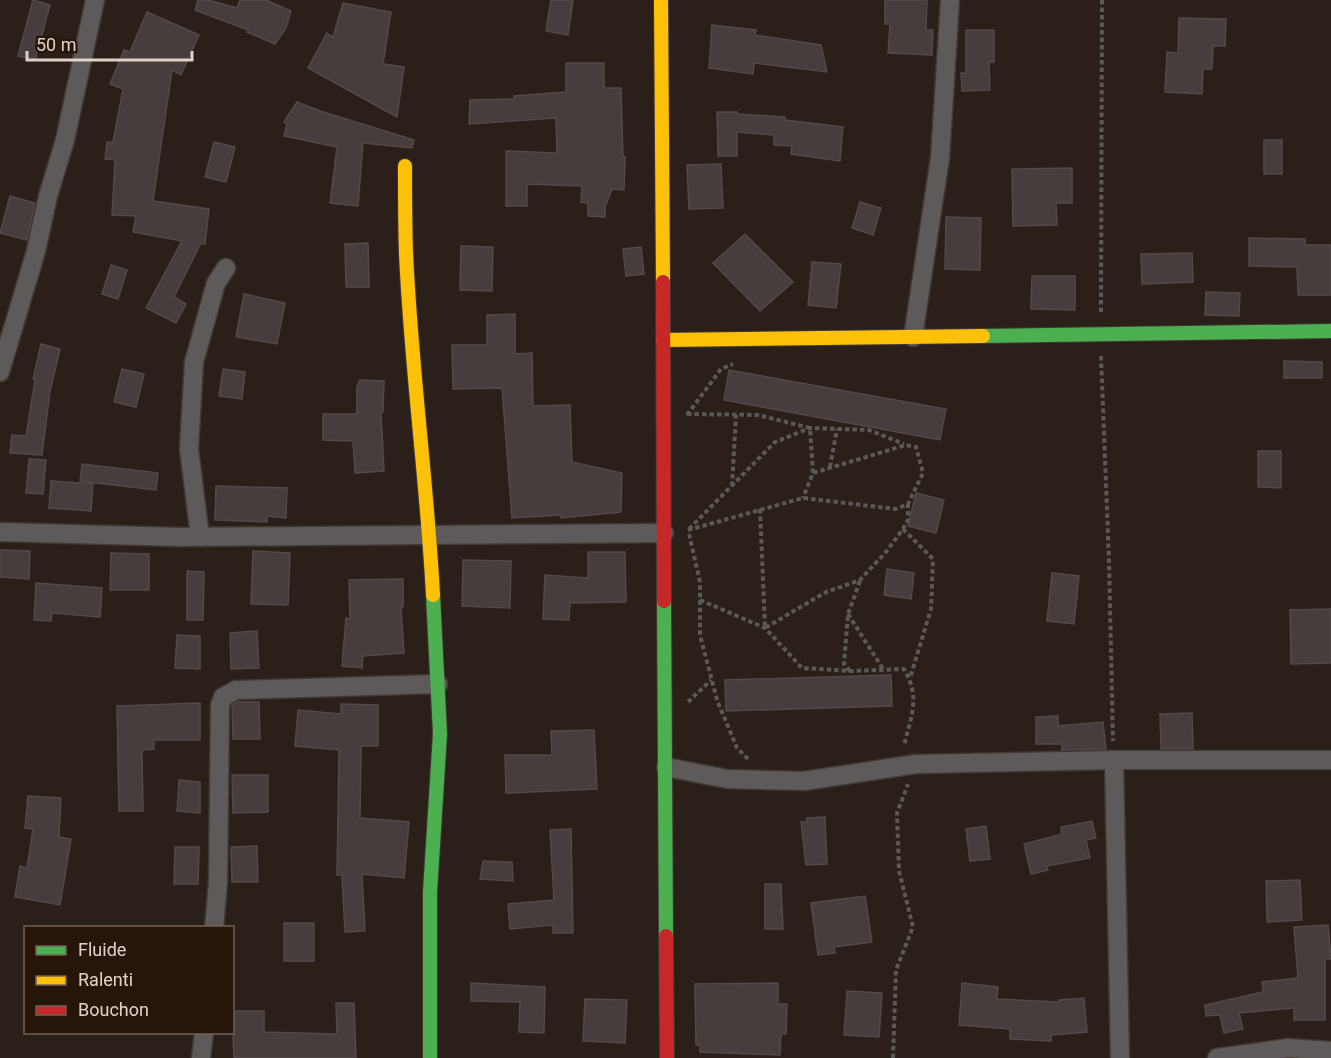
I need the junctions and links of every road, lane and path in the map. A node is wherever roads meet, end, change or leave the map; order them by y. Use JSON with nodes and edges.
{"nodes":[{"id":1,"x":95,"y":0,"type":"edge"},
{"id":2,"x":661,"y":0,"type":"edge"},
{"id":3,"x":950,"y":0,"type":"edge"},
{"id":4,"x":1102,"y":0,"type":"edge"},
{"id":5,"x":405,"y":166,"type":"dead end"},
{"id":6,"x":226,"y":268,"type":"dead end"},
{"id":7,"x":1331,"y":331,"type":"edge"},
{"id":8,"x":1100,"y":334,"type":"junction"},
{"id":9,"x":913,"y":336,"type":"junction"},
{"id":10,"x":663,"y":339,"type":"junction"},
{"id":11,"x":741,"y":360,"type":"dead end"},
{"id":12,"x":0,"y":372,"type":"edge"},
{"id":13,"x":687,"y":414,"type":"junction"},
{"id":14,"x":736,"y":415,"type":"junction"},
{"id":15,"x":684,"y":422,"type":"dead end"},
{"id":16,"x":810,"y":428,"type":"junction"},
{"id":17,"x":837,"y":429,"type":"junction"},
{"id":18,"x":663,"y":434,"type":"junction"},
{"id":19,"x":906,"y":444,"type":"junction"},
{"id":20,"x":830,"y":467,"type":"junction"},
{"id":21,"x":813,"y":472,"type":"junction"},
{"id":22,"x":732,"y":486,"type":"junction"},
{"id":23,"x":803,"y":498,"type":"junction"},
{"id":24,"x":908,"y":504,"type":"junction"},
{"id":25,"x":760,"y":510,"type":"junction"},
{"id":26,"x":687,"y":518,"type":"dead end"},
{"id":27,"x":903,"y":528,"type":"junction"},
{"id":28,"x":688,"y":530,"type":"junction"},
{"id":29,"x":0,"y":532,"type":"edge"},
{"id":30,"x":664,"y":533,"type":"junction"},
{"id":31,"x":430,"y":534,"type":"junction"},
{"id":32,"x":200,"y":537,"type":"junction"},
{"id":33,"x":860,"y":580,"type":"junction"},
{"id":34,"x":700,"y":600,"type":"junction"},
{"id":35,"x":848,"y":614,"type":"junction"},
{"id":36,"x":765,"y":628,"type":"junction"},
{"id":37,"x":883,"y":669,"type":"junction"},
{"id":38,"x":850,"y":671,"type":"junction"},
{"id":39,"x":910,"y":679,"type":"junction"},
{"id":40,"x":438,"y":684,"type":"junction"},
{"id":41,"x":1114,"y":760,"type":"junction"},
{"id":42,"x":1331,"y":760,"type":"edge"},
{"id":43,"x":916,"y":764,"type":"junction"},
{"id":44,"x":666,"y":767,"type":"junction"},
{"id":45,"x":768,"y":780,"type":"junction"},
{"id":46,"x":214,"y":926,"type":"edge"},
{"id":47,"x":204,"y":1034,"type":"edge"},
{"id":48,"x":1331,"y":1051,"type":"edge"},
{"id":49,"x":201,"y":1058,"type":"edge"},
{"id":50,"x":430,"y":1058,"type":"edge"},
{"id":51,"x":668,"y":1058,"type":"edge"},
{"id":52,"x":893,"y":1058,"type":"edge"},
{"id":53,"x":1120,"y":1058,"type":"edge"},
{"id":54,"x":1217,"y":1058,"type":"edge"}],
"edges":[{"from":1,"to":12,"type":"street"},
{"from":2,"to":10,"type":"street"},
{"from":3,"to":9,"type":"street"},
{"from":4,"to":8,"type":"path"},
{"from":5,"to":31,"type":"street"},
{"from":6,"to":32,"type":"street"},
{"from":7,"to":8,"type":"street"},
{"from":8,"to":9,"type":"street"},
{"from":8,"to":41,"type":"path"},
{"from":9,"to":10,"type":"street"},
{"from":10,"to":18,"type":"street"},
{"from":11,"to":13,"type":"path"},
{"from":13,"to":14,"type":"path"},
{"from":13,"to":15,"type":"path"},
{"from":13,"to":18,"type":"path"},
{"from":14,"to":16,"type":"path"},
{"from":14,"to":22,"type":"path"},
{"from":16,"to":17,"type":"path"},
{"from":16,"to":21,"type":"path"},
{"from":16,"to":22,"type":"path"},
{"from":17,"to":19,"type":"path"},
{"from":17,"to":20,"type":"path"},
{"from":18,"to":30,"type":"street"},
{"from":19,"to":20,"type":"path"},
{"from":19,"to":24,"type":"path"},
{"from":20,"to":21,"type":"path"},
{"from":21,"to":23,"type":"path"},
{"from":22,"to":28,"type":"path"},
{"from":23,"to":24,"type":"path"},
{"from":23,"to":25,"type":"path"},
{"from":24,"to":27,"type":"path"},
{"from":25,"to":28,"type":"path"},
{"from":25,"to":36,"type":"path"},
{"from":26,"to":28,"type":"path"},
{"from":27,"to":33,"type":"path"},
{"from":27,"to":39,"type":"path"},
{"from":28,"to":34,"type":"path"},
{"from":29,"to":32,"type":"street"},
{"from":30,"to":31,"type":"street"},
{"from":30,"to":44,"type":"street"},
{"from":31,"to":32,"type":"street"},
{"from":31,"to":40,"type":"street"},
{"from":33,"to":35,"type":"path"},
{"from":33,"to":36,"type":"path"},
{"from":34,"to":36,"type":"path"},
{"from":34,"to":45,"type":"path"},
{"from":35,"to":37,"type":"path"},
{"from":35,"to":38,"type":"path"},
{"from":36,"to":38,"type":"path"},
{"from":37,"to":38,"type":"path"},
{"from":37,"to":39,"type":"path"},
{"from":39,"to":43,"type":"path"},
{"from":40,"to":46,"type":"street"},
{"from":40,"to":50,"type":"street"},
{"from":41,"to":42,"type":"street"},
{"from":41,"to":43,"type":"street"},
{"from":41,"to":53,"type":"street"},
{"from":43,"to":45,"type":"street"},
{"from":43,"to":52,"type":"path"},
{"from":44,"to":45,"type":"street"},
{"from":44,"to":51,"type":"street"},
{"from":47,"to":49,"type":"street"},
{"from":48,"to":54,"type":"street"}]}
